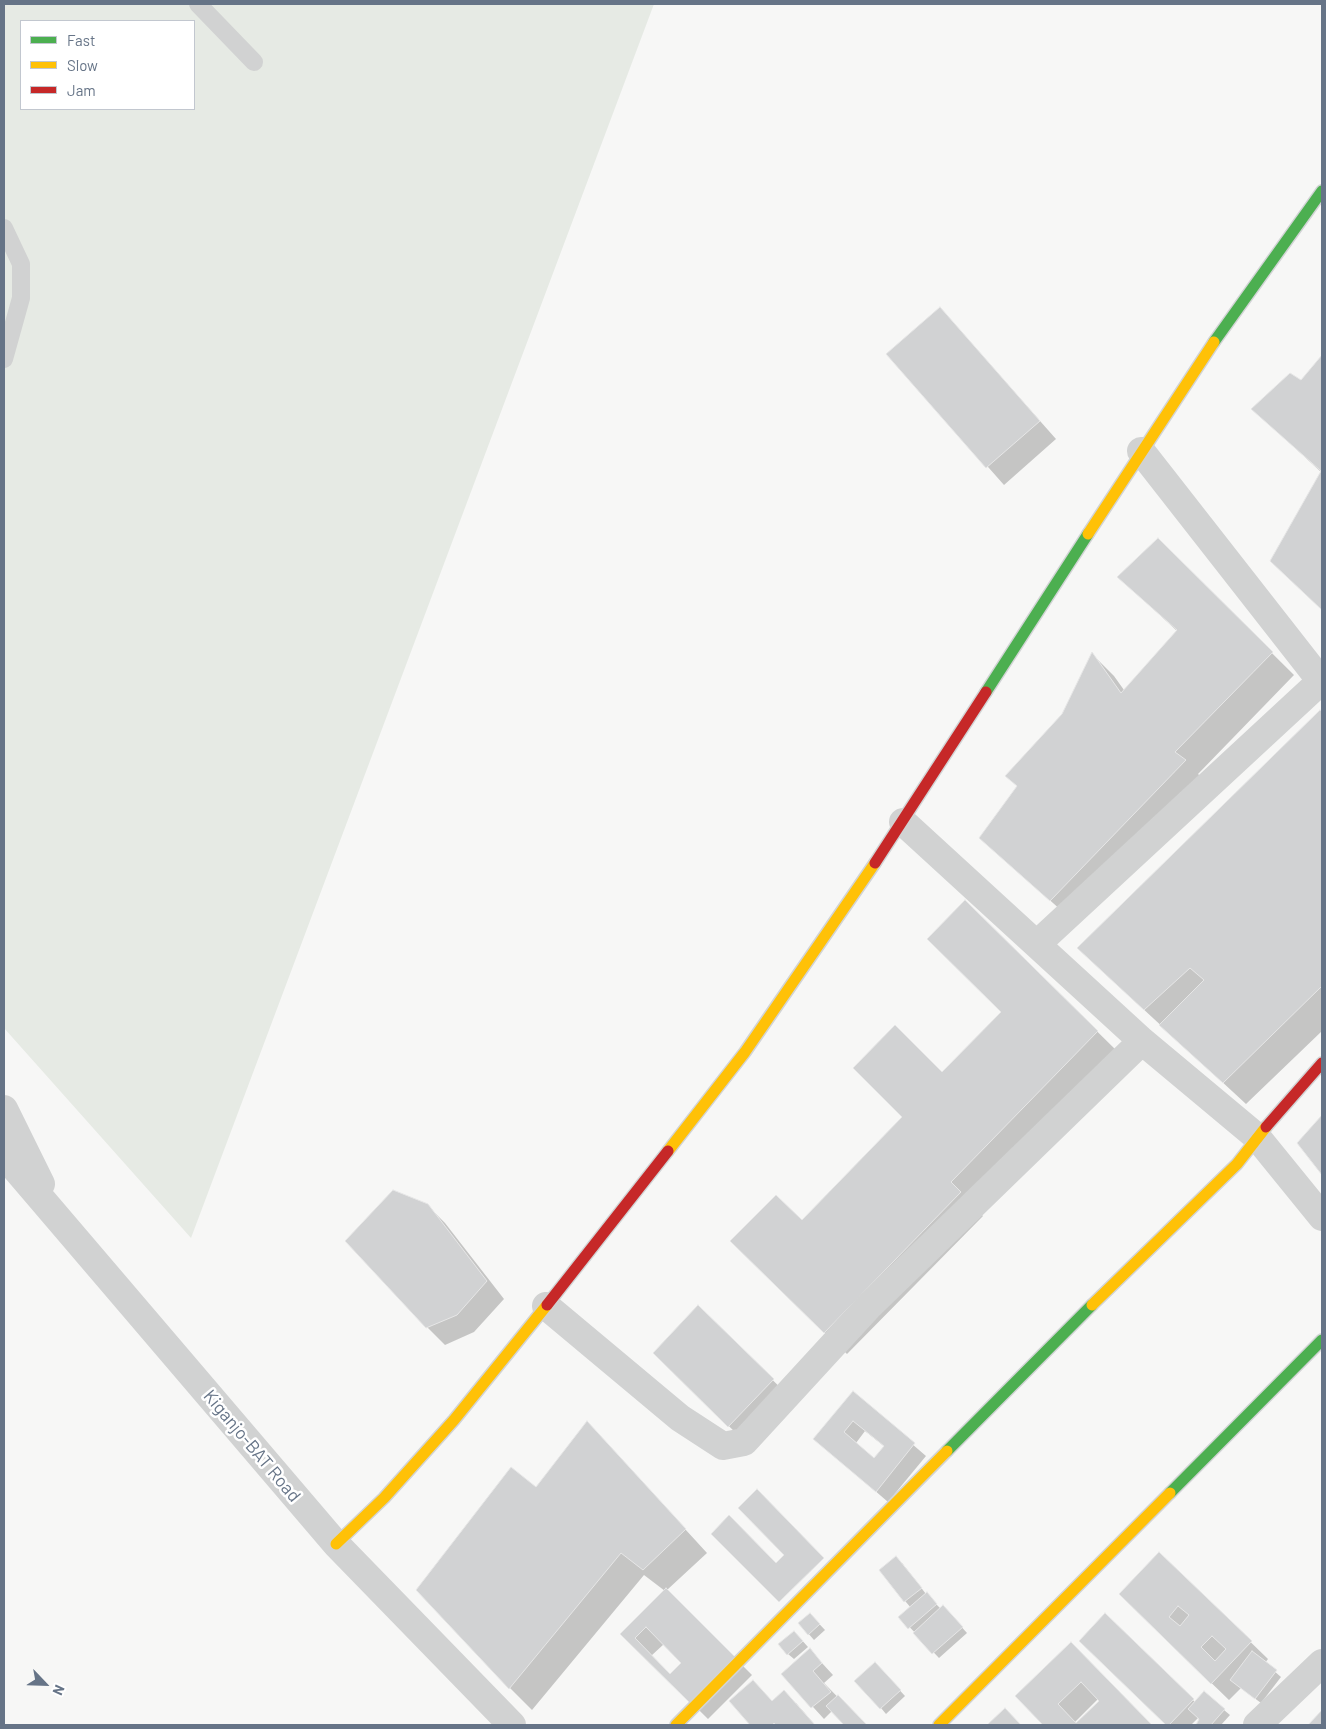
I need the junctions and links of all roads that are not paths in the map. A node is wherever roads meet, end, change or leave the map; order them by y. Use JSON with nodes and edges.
{"nodes":[{"id":1,"x":198,"y":4,"type":"edge"},
{"id":2,"x":254,"y":62,"type":"dead end"},
{"id":3,"x":1322,"y":191,"type":"edge"},
{"id":4,"x":4,"y":228,"type":"edge"},
{"id":5,"x":4,"y":359,"type":"edge"},
{"id":6,"x":1141,"y":451,"type":"junction"},
{"id":7,"x":1322,"y":680,"type":"edge"},
{"id":8,"x":903,"y":822,"type":"junction"},
{"id":9,"x":1037,"y":944,"type":"junction"},
{"id":10,"x":1142,"y":1041,"type":"junction"},
{"id":11,"x":1322,"y":1063,"type":"edge"},
{"id":12,"x":4,"y":1109,"type":"edge"},
{"id":13,"x":1257,"y":1137,"type":"junction"},
{"id":14,"x":4,"y":1156,"type":"edge"},
{"id":15,"x":1322,"y":1217,"type":"edge"},
{"id":16,"x":59,"y":1220,"type":"junction"},
{"id":17,"x":546,"y":1306,"type":"junction"},
{"id":18,"x":1322,"y":1340,"type":"edge"},
{"id":19,"x":336,"y":1544,"type":"junction"},
{"id":20,"x":1322,"y":1663,"type":"edge"},
{"id":21,"x":512,"y":1725,"type":"edge"},
{"id":22,"x":676,"y":1725,"type":"edge"},
{"id":23,"x":939,"y":1725,"type":"edge"},
{"id":24,"x":1257,"y":1725,"type":"edge"}],
"edges":[{"from":1,"to":2,"type":"lane"},
{"from":3,"to":6,"type":"street"},
{"from":4,"to":5,"type":"lane"},
{"from":6,"to":7,"type":"street"},
{"from":6,"to":8,"type":"street"},
{"from":7,"to":9,"type":"street"},
{"from":8,"to":9,"type":"street"},
{"from":8,"to":17,"type":"street"},
{"from":9,"to":10,"type":"street"},
{"from":10,"to":13,"type":"street"},
{"from":10,"to":17,"type":"street"},
{"from":11,"to":13,"type":"street"},
{"from":12,"to":16,"type":"street"},
{"from":13,"to":15,"type":"street"},
{"from":13,"to":22,"type":"street"},
{"from":14,"to":16,"type":"street","name":"Kiganjo-BAT Road"},
{"from":16,"to":19,"type":"street","name":"Kiganjo-BAT Road"},
{"from":17,"to":19,"type":"street"},
{"from":18,"to":23,"type":"street"},
{"from":19,"to":21,"type":"street","name":"Kiganjo-BAT Road"},
{"from":20,"to":24,"type":"street"}]}
